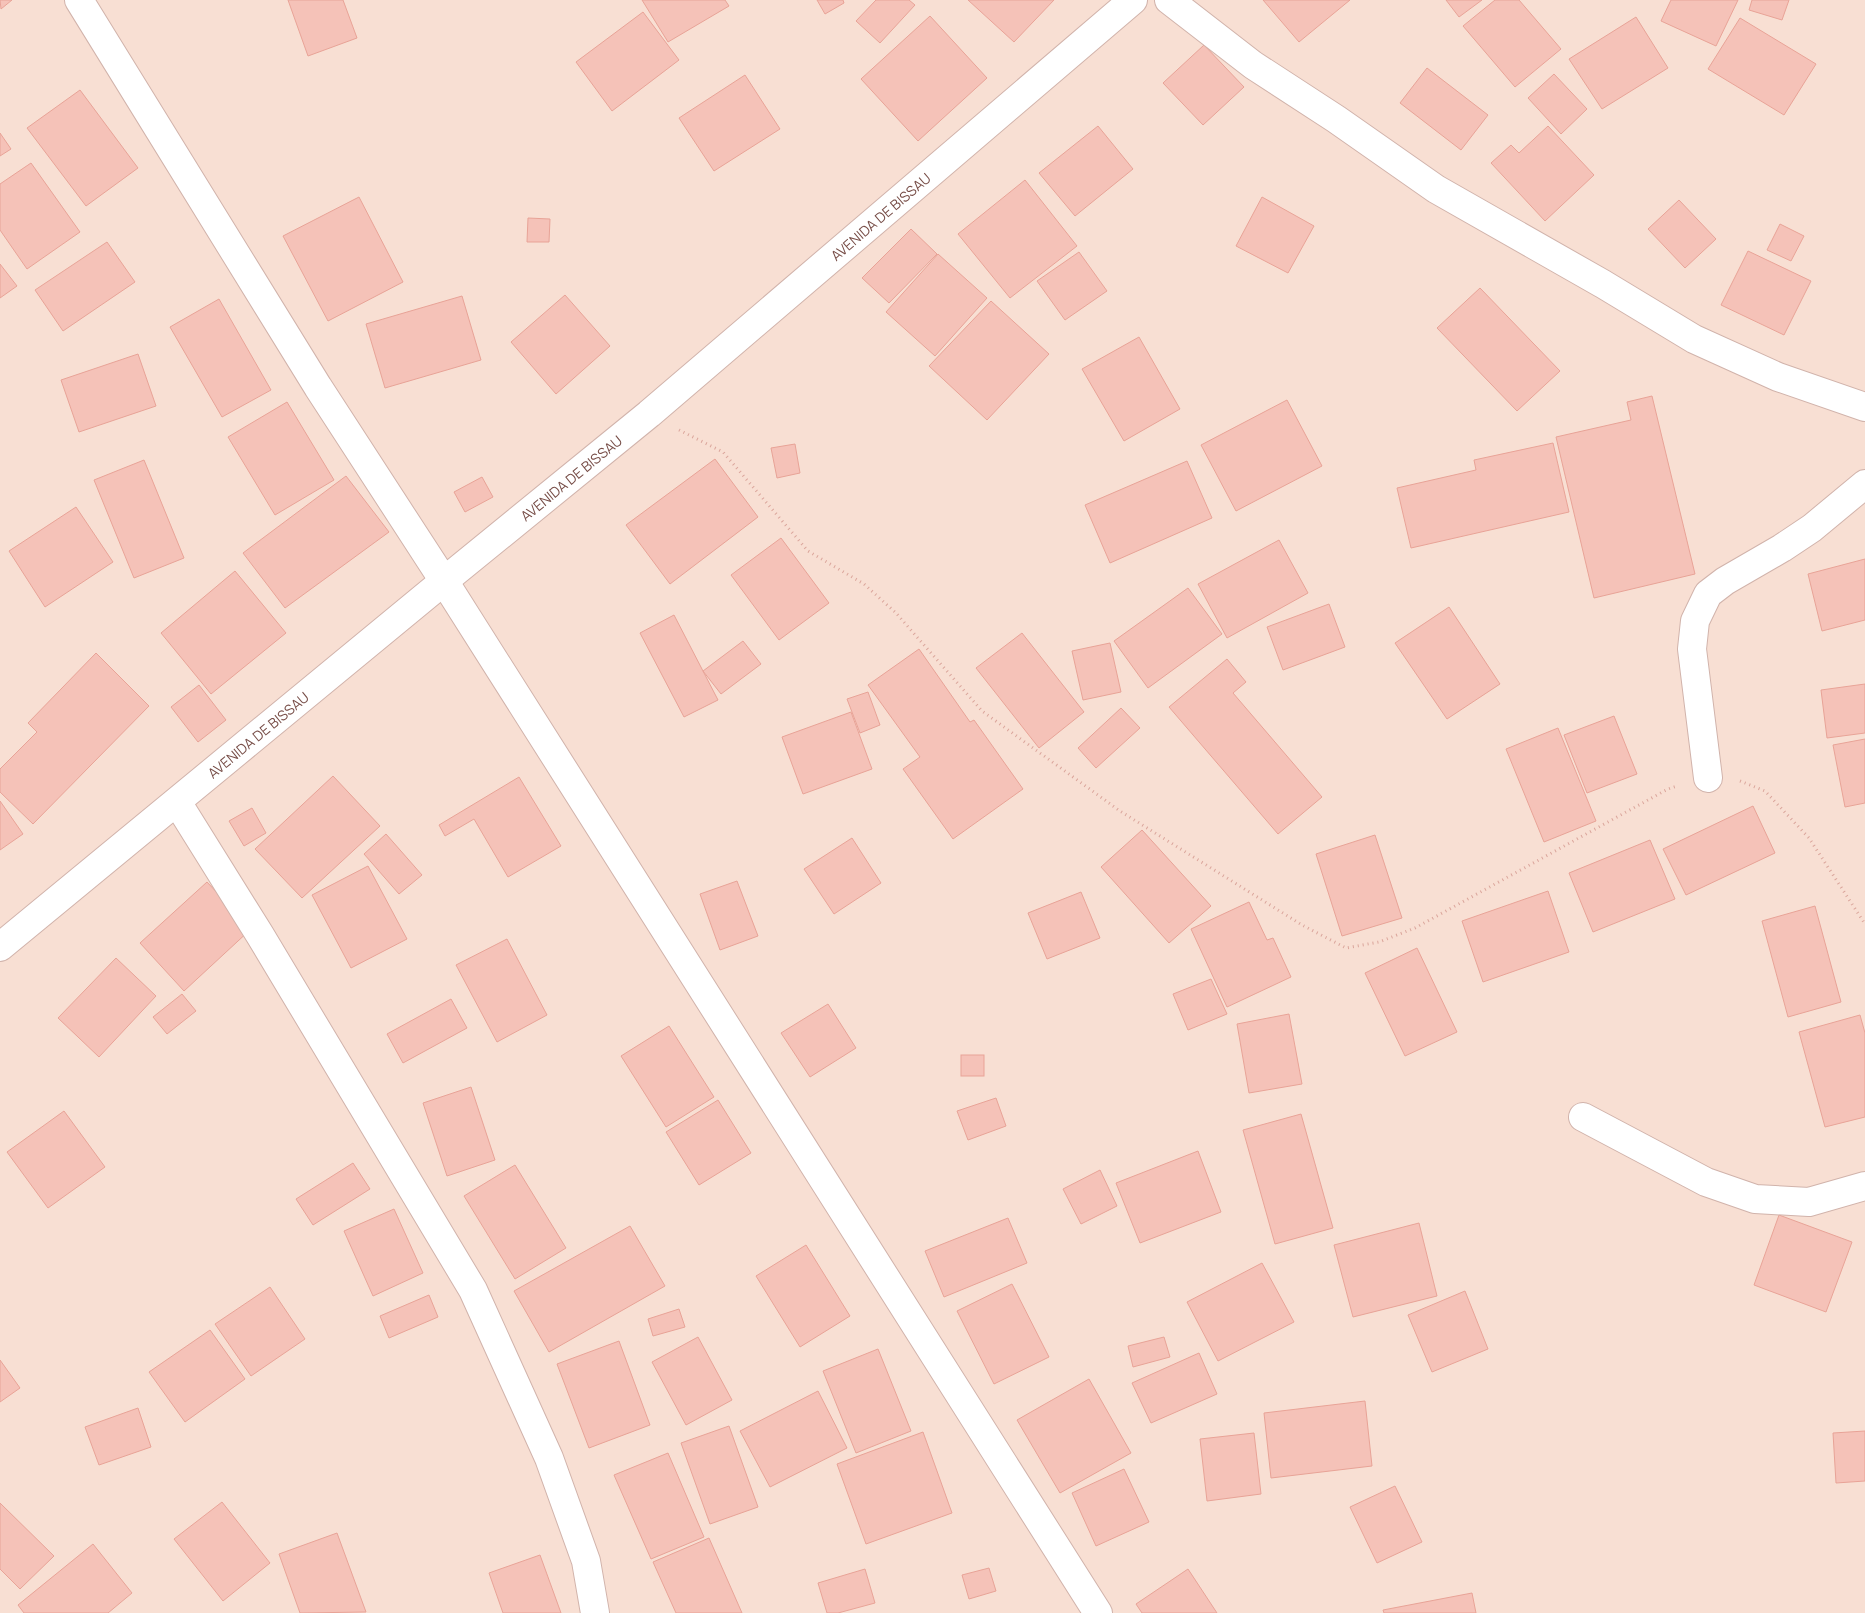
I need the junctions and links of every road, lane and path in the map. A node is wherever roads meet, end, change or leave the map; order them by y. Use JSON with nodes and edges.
{"nodes":[{"id":1,"x":79,"y":0,"type":"edge"},
{"id":2,"x":1133,"y":0,"type":"edge"},
{"id":3,"x":1169,"y":0,"type":"edge"},
{"id":4,"x":1865,"y":407,"type":"edge"},
{"id":5,"x":649,"y":414,"type":"junction"},
{"id":6,"x":1865,"y":484,"type":"edge"},
{"id":7,"x":444,"y":581,"type":"junction"},
{"id":8,"x":1708,"y":778,"type":"junction"},
{"id":9,"x":177,"y":802,"type":"junction"},
{"id":10,"x":1865,"y":924,"type":"edge"},
{"id":11,"x":0,"y":947,"type":"edge"},
{"id":12,"x":1583,"y":1116,"type":"dead end"},
{"id":13,"x":1865,"y":1186,"type":"edge"},
{"id":14,"x":596,"y":1613,"type":"edge"},
{"id":15,"x":1098,"y":1613,"type":"edge"}],
"edges":[{"from":1,"to":7,"type":"street"},
{"from":2,"to":5,"type":"street","name":"AVENIDA DE BISSAU"},
{"from":3,"to":4,"type":"street"},
{"from":5,"to":7,"type":"street","name":"AVENIDA DE BISSAU"},
{"from":5,"to":8,"type":"path"},
{"from":6,"to":8,"type":"street"},
{"from":7,"to":9,"type":"street","name":"AVENIDA DE BISSAU"},
{"from":7,"to":15,"type":"street"},
{"from":8,"to":10,"type":"path"},
{"from":9,"to":11,"type":"street","name":"AVENIDA DE BISSAU"},
{"from":9,"to":14,"type":"street"},
{"from":12,"to":13,"type":"street"}]}
